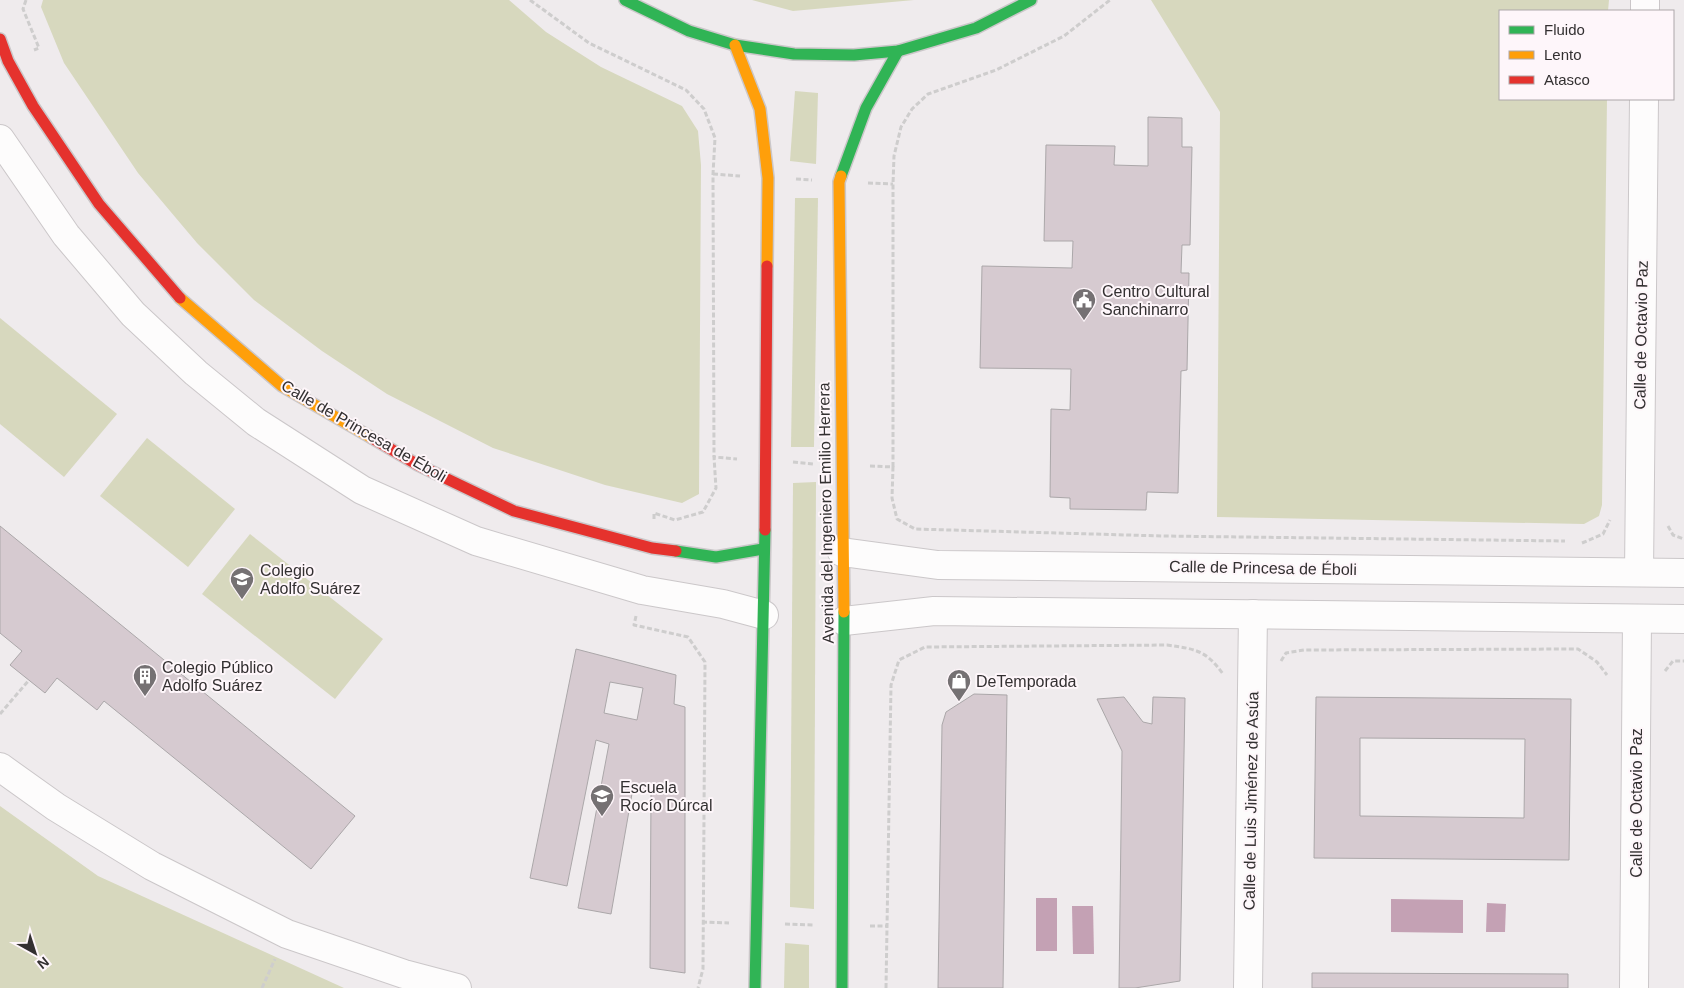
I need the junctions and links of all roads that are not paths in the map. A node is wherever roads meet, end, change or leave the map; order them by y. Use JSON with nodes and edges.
{"nodes":[{"id":1,"x":625,"y":0,"type":"edge"},
{"id":2,"x":1031,"y":0,"type":"edge"},
{"id":3,"x":0,"y":40,"type":"edge"},
{"id":4,"x":735,"y":45,"type":"junction"},
{"id":5,"x":898,"y":51,"type":"junction"},
{"id":6,"x":1644,"y":100,"type":"edge"},
{"id":7,"x":0,"y":139,"type":"edge"},
{"id":8,"x":763,"y":548,"type":"junction"},
{"id":9,"x":842,"y":552,"type":"junction"},
{"id":10,"x":1639,"y":572,"type":"junction"},
{"id":11,"x":1684,"y":572,"type":"edge"},
{"id":12,"x":1253,"y":614,"type":"junction"},
{"id":13,"x":764,"y":615,"type":"junction"},
{"id":14,"x":1637,"y":619,"type":"junction"},
{"id":15,"x":1684,"y":619,"type":"edge"},
{"id":16,"x":844,"y":620,"type":"junction"},
{"id":17,"x":0,"y":767,"type":"edge"},
{"id":18,"x":456,"y":988,"type":"edge"},
{"id":19,"x":755,"y":988,"type":"edge"},
{"id":20,"x":842,"y":988,"type":"edge"},
{"id":21,"x":1248,"y":988,"type":"edge"},
{"id":22,"x":1634,"y":988,"type":"edge"}],
"edges":[{"from":1,"to":4,"type":"street"},
{"from":2,"to":5,"type":"street"},
{"from":3,"to":8,"type":"street","name":"Calle de Princesa de Éboli"},
{"from":4,"to":5,"type":"street"},
{"from":4,"to":8,"type":"street"},
{"from":5,"to":9,"type":"street","name":"Avenida del Ingeniero Emilio Herrera"},
{"from":6,"to":10,"type":"street","name":"Calle de Octavio Paz"},
{"from":7,"to":13,"type":"street"},
{"from":8,"to":13,"type":"street"},
{"from":9,"to":10,"type":"street","name":"Calle de Princesa de Éboli"},
{"from":9,"to":16,"type":"street","name":"Avenida del Ingeniero Emilio Herrera"},
{"from":10,"to":11,"type":"street","name":"Calle de Princesa de Éboli"},
{"from":12,"to":14,"type":"street"},
{"from":12,"to":16,"type":"street"},
{"from":12,"to":21,"type":"street","name":"Calle de Luis Jiménez de Asúa"},
{"from":13,"to":19,"type":"street"},
{"from":14,"to":15,"type":"street"},
{"from":14,"to":22,"type":"street","name":"Calle de Octavio Paz"},
{"from":16,"to":20,"type":"street","name":"Avenida del Ingeniero Emilio Herrera"},
{"from":17,"to":18,"type":"street"}]}
